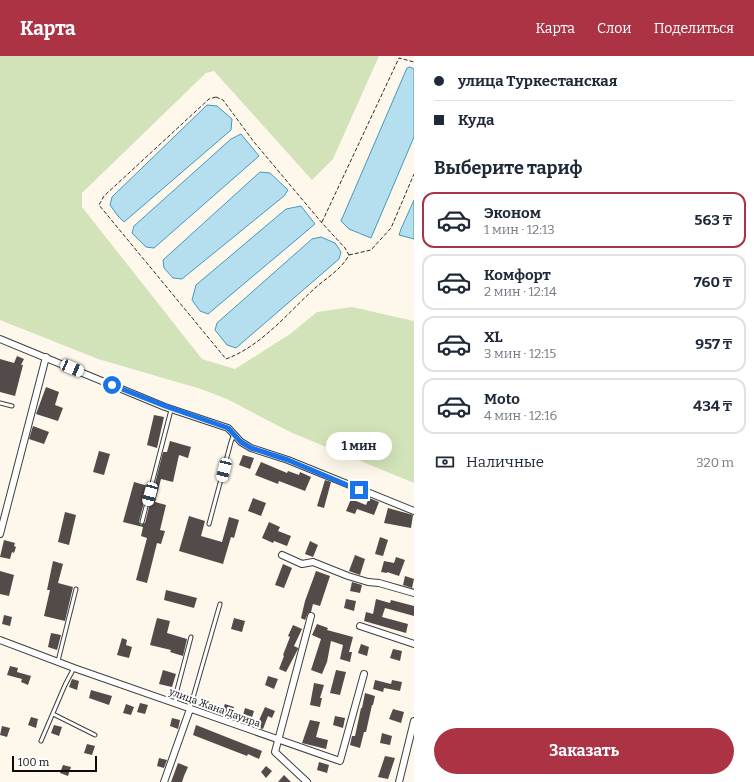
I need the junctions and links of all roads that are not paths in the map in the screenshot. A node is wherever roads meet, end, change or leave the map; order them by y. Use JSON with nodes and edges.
{"nodes":[{"id":1,"x":0,"y":340,"type":"edge"},
{"id":2,"x":46,"y":357,"type":"junction"},
{"id":3,"x":0,"y":403,"type":"edge"},
{"id":4,"x":12,"y":406,"type":"dead end"},
{"id":5,"x":172,"y":409,"type":"junction"},
{"id":6,"x":234,"y":434,"type":"junction"},
{"id":7,"x":414,"y":511,"type":"edge"},
{"id":8,"x":142,"y":522,"type":"dead end"},
{"id":9,"x":209,"y":524,"type":"dead end"},
{"id":10,"x":0,"y":534,"type":"edge"},
{"id":11,"x":282,"y":555,"type":"dead end"},
{"id":12,"x":76,"y":589,"type":"dead end"},
{"id":13,"x":414,"y":594,"type":"edge"},
{"id":14,"x":220,"y":604,"type":"dead end"},
{"id":15,"x":311,"y":616,"type":"dead end"},
{"id":16,"x":360,"y":626,"type":"dead end"},
{"id":17,"x":191,"y":637,"type":"dead end"},
{"id":18,"x":0,"y":640,"type":"edge"},
{"id":19,"x":414,"y":644,"type":"edge"},
{"id":20,"x":58,"y":661,"type":"junction"},
{"id":21,"x":74,"y":668,"type":"junction"},
{"id":22,"x":364,"y":674,"type":"dead end"},
{"id":23,"x":175,"y":704,"type":"junction"},
{"id":24,"x":190,"y":709,"type":"junction"},
{"id":25,"x":53,"y":714,"type":"junction"},
{"id":26,"x":414,"y":721,"type":"edge"},
{"id":27,"x":95,"y":734,"type":"dead end"},
{"id":28,"x":278,"y":740,"type":"junction"},
{"id":29,"x":41,"y":741,"type":"dead end"},
{"id":30,"x":164,"y":782,"type":"edge"},
{"id":31,"x":307,"y":782,"type":"edge"},
{"id":32,"x":399,"y":782,"type":"edge"}],
"edges":[{"from":1,"to":2,"type":"street"},
{"from":2,"to":5,"type":"street"},
{"from":2,"to":10,"type":"street"},
{"from":3,"to":4,"type":"lane"},
{"from":5,"to":6,"type":"street"},
{"from":5,"to":8,"type":"lane"},
{"from":6,"to":7,"type":"street"},
{"from":6,"to":9,"type":"lane"},
{"from":11,"to":13,"type":"street"},
{"from":12,"to":20,"type":"lane"},
{"from":14,"to":24,"type":"lane"},
{"from":15,"to":28,"type":"street"},
{"from":16,"to":19,"type":"street"},
{"from":17,"to":23,"type":"lane"},
{"from":18,"to":20,"type":"street","name":"улица Жана Дауира"},
{"from":20,"to":21,"type":"street","name":"улица Жана Дауира"},
{"from":21,"to":23,"type":"street","name":"улица Жана Дауира"},
{"from":21,"to":25,"type":"lane"},
{"from":22,"to":28,"type":"street","name":"улица Жана Дауира"},
{"from":23,"to":24,"type":"street","name":"улица Жана Дауира"},
{"from":24,"to":28,"type":"street","name":"улица Жана Дауира"},
{"from":24,"to":30,"type":"street"},
{"from":25,"to":27,"type":"lane"},
{"from":25,"to":29,"type":"lane"},
{"from":26,"to":32,"type":"street"},
{"from":28,"to":31,"type":"street"}]}
